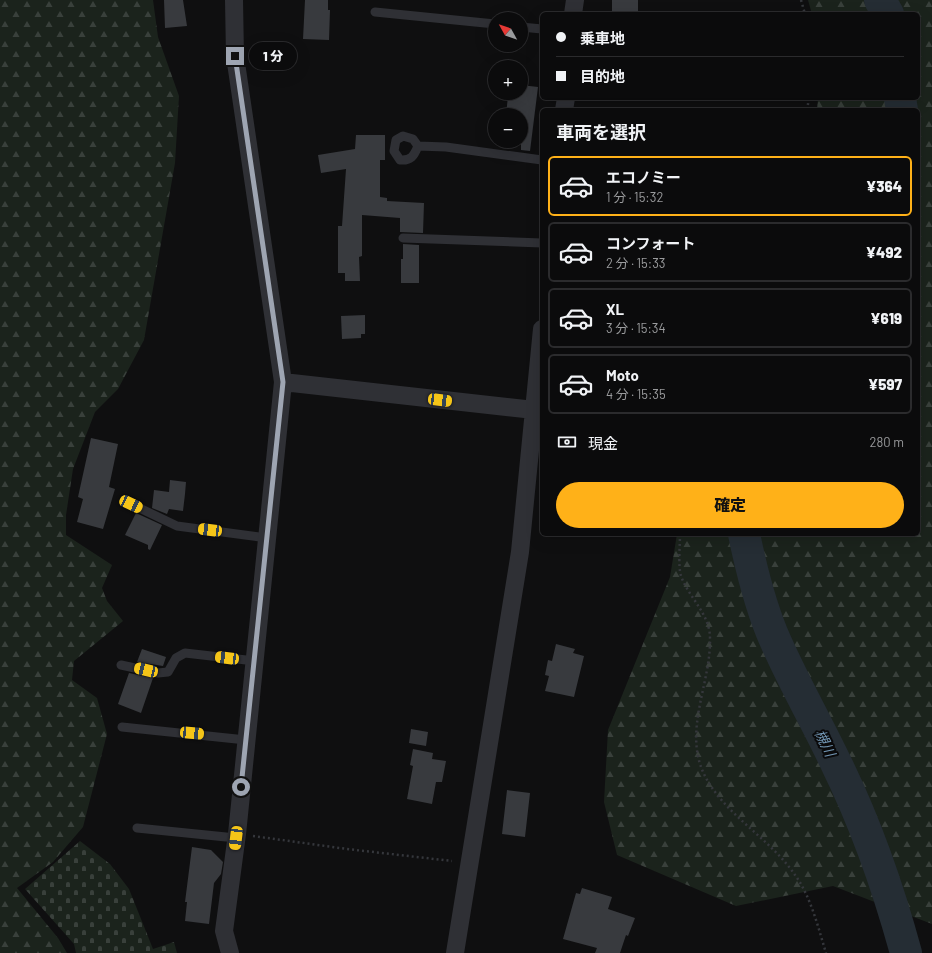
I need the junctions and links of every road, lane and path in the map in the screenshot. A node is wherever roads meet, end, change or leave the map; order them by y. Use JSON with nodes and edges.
{"nodes":[{"id":1,"x":234,"y":0,"type":"edge"},
{"id":2,"x":575,"y":0,"type":"edge"},
{"id":3,"x":801,"y":0,"type":"edge"},
{"id":4,"x":376,"y":12,"type":"dead end"},
{"id":5,"x":573,"y":12,"type":"edge"},
{"id":6,"x":804,"y":12,"type":"edge"},
{"id":7,"x":488,"y":23,"type":"edge"},
{"id":8,"x":528,"y":28,"type":"edge"},
{"id":9,"x":540,"y":29,"type":"edge"},
{"id":10,"x":418,"y":146,"type":"dead end"},
{"id":11,"x":540,"y":160,"type":"edge"},
{"id":12,"x":403,"y":238,"type":"dead end"},
{"id":13,"x":540,"y":243,"type":"edge"},
{"id":14,"x":540,"y":349,"type":"edge"},
{"id":15,"x":283,"y":382,"type":"junction"},
{"id":16,"x":534,"y":410,"type":"junction"},
{"id":17,"x":131,"y":504,"type":"dead end"},
{"id":18,"x":680,"y":536,"type":"edge"},
{"id":19,"x":267,"y":538,"type":"junction"},
{"id":20,"x":255,"y":661,"type":"junction"},
{"id":21,"x":121,"y":665,"type":"dead end"},
{"id":22,"x":122,"y":727,"type":"dead end"},
{"id":23,"x":246,"y":740,"type":"junction"},
{"id":24,"x":137,"y":828,"type":"dead end"},
{"id":25,"x":236,"y":836,"type":"junction"},
{"id":26,"x":471,"y":863,"type":"junction"},
{"id":27,"x":230,"y":953,"type":"edge"},
{"id":28,"x":455,"y":953,"type":"edge"},
{"id":29,"x":826,"y":953,"type":"edge"}],
"edges":[{"from":1,"to":15,"type":"street"},
{"from":2,"to":5,"type":"street"},
{"from":3,"to":6,"type":"path"},
{"from":4,"to":7,"type":"lane"},
{"from":8,"to":9,"type":"lane"},
{"from":10,"to":11,"type":"lane"},
{"from":12,"to":13,"type":"lane"},
{"from":14,"to":16,"type":"street"},
{"from":15,"to":16,"type":"street"},
{"from":15,"to":19,"type":"street"},
{"from":16,"to":26,"type":"street"},
{"from":17,"to":19,"type":"lane"},
{"from":18,"to":29,"type":"path"},
{"from":19,"to":20,"type":"street"},
{"from":20,"to":21,"type":"lane"},
{"from":20,"to":23,"type":"street"},
{"from":22,"to":23,"type":"lane"},
{"from":23,"to":25,"type":"street"},
{"from":24,"to":25,"type":"lane"},
{"from":25,"to":26,"type":"path"},
{"from":25,"to":27,"type":"street"},
{"from":26,"to":28,"type":"street"}]}
